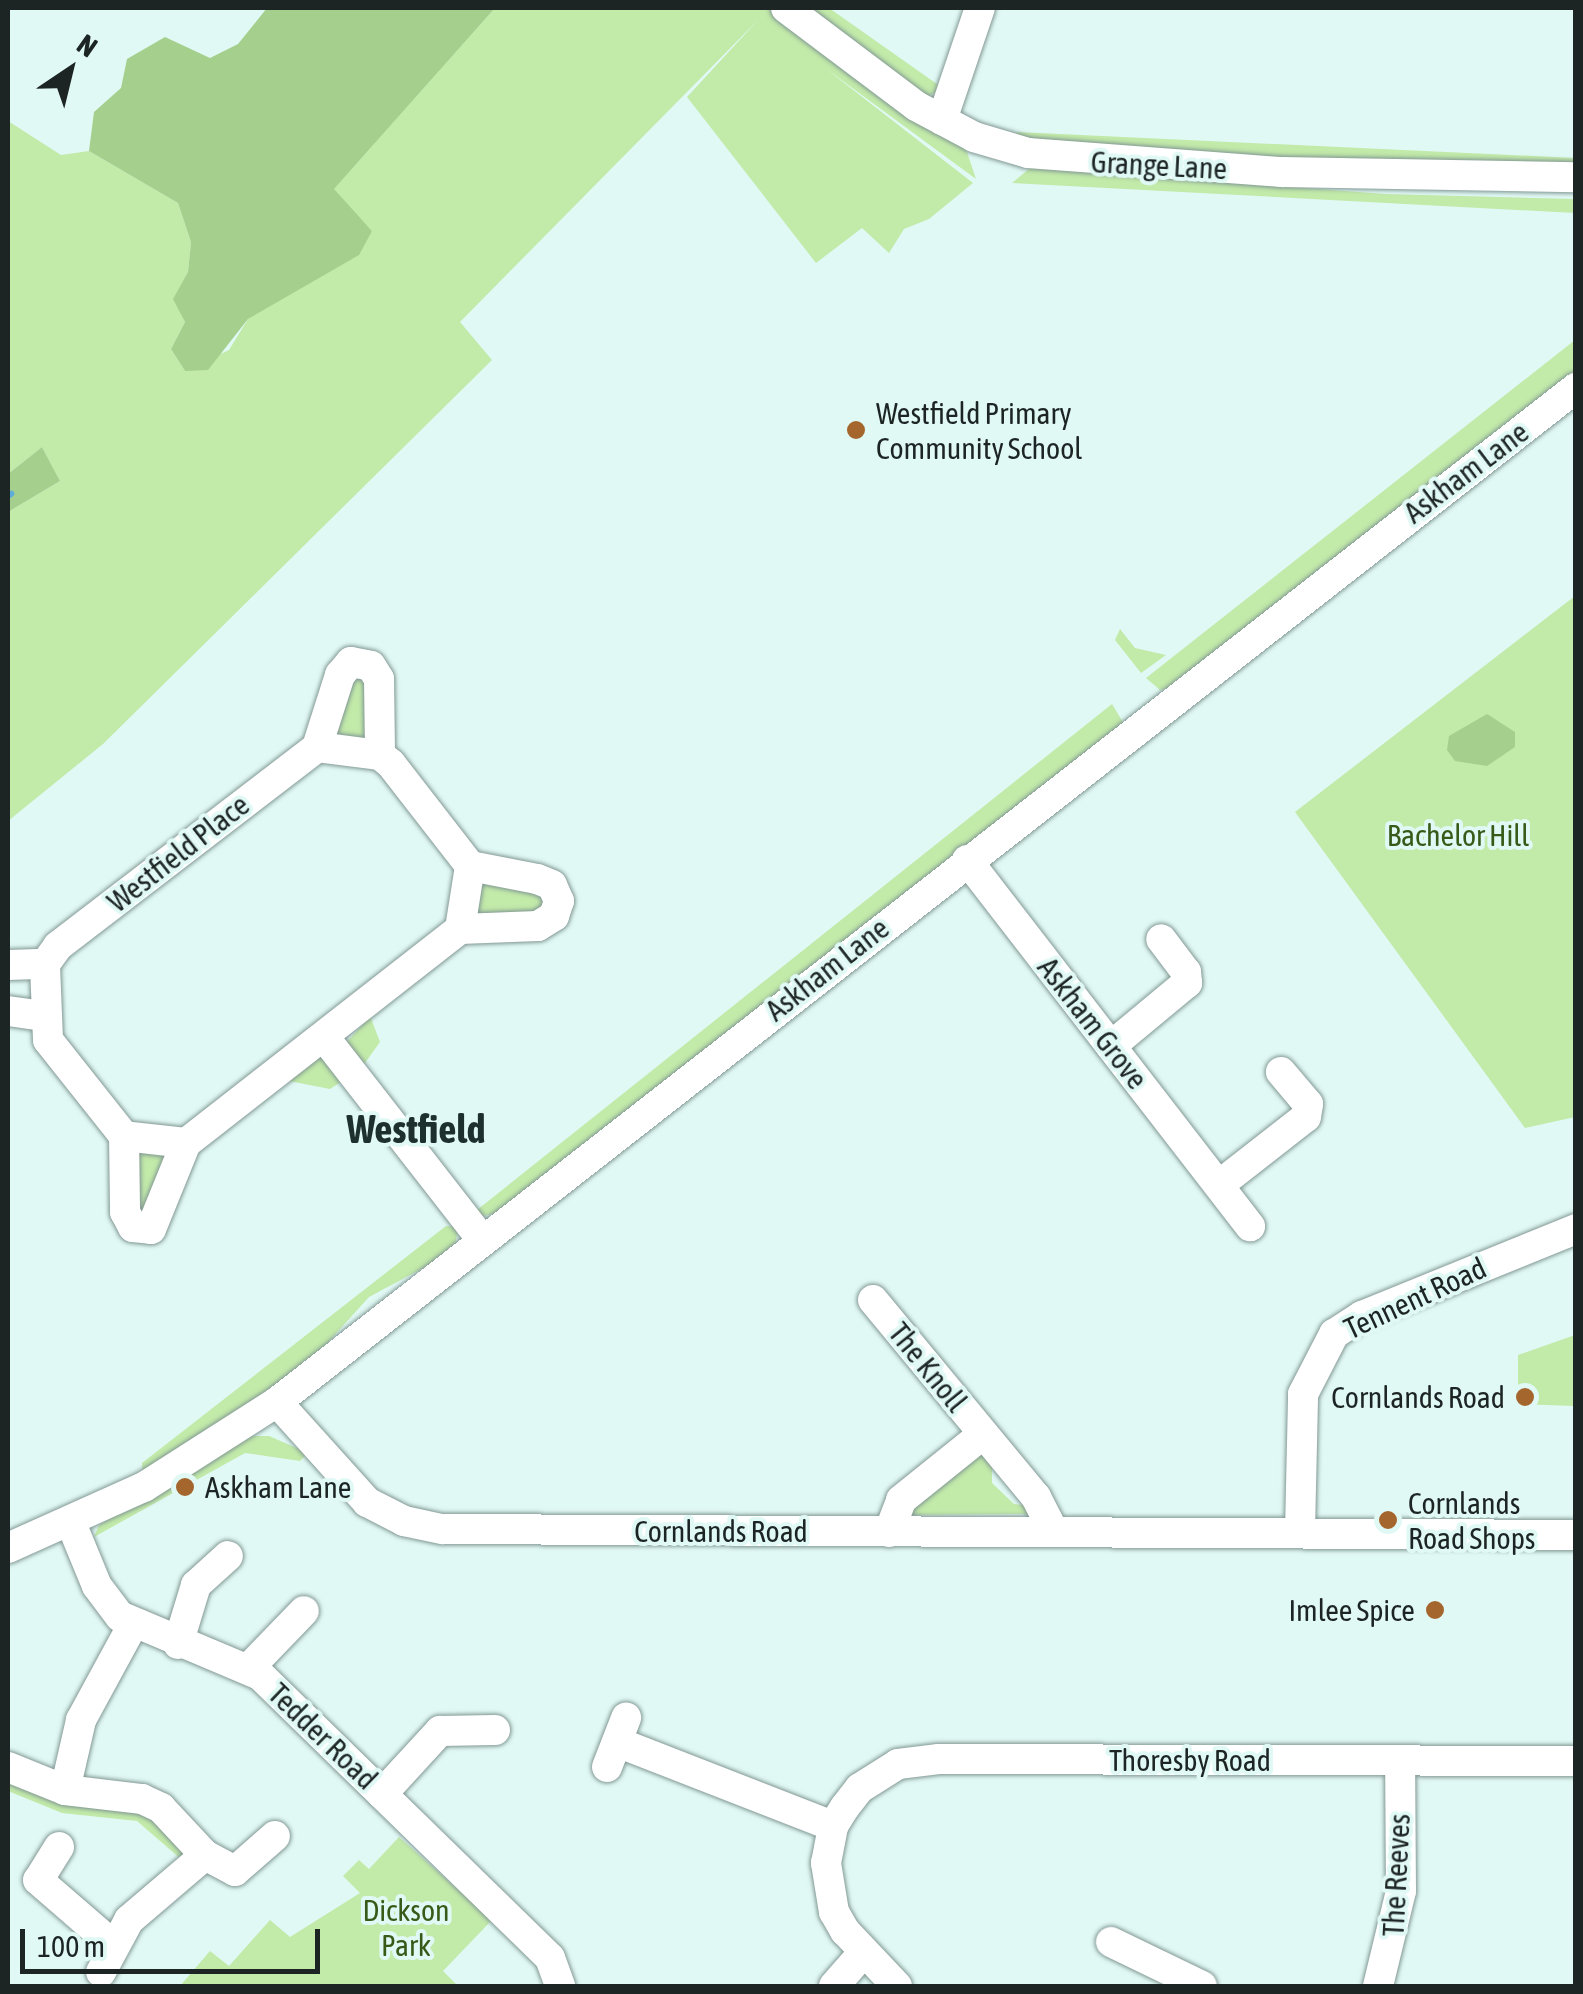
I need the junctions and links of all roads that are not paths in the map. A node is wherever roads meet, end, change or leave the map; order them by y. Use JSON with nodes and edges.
{"nodes":[{"id":1,"x":786,"y":8,"type":"edge"},
{"id":2,"x":980,"y":8,"type":"edge"},
{"id":3,"x":942,"y":120,"type":"junction"},
{"id":4,"x":1576,"y":177,"type":"edge"},
{"id":5,"x":1576,"y":388,"type":"edge"},
{"id":6,"x":316,"y":748,"type":"junction"},
{"id":7,"x":380,"y":756,"type":"junction"},
{"id":8,"x":967,"y":860,"type":"junction"},
{"id":9,"x":470,"y":866,"type":"junction"},
{"id":10,"x":460,"y":928,"type":"junction"},
{"id":11,"x":1160,"y":938,"type":"dead end"},
{"id":12,"x":45,"y":964,"type":"junction"},
{"id":13,"x":8,"y":965,"type":"edge"},
{"id":14,"x":8,"y":1011,"type":"edge"},
{"id":15,"x":43,"y":1016,"type":"junction"},
{"id":16,"x":324,"y":1038,"type":"junction"},
{"id":17,"x":1111,"y":1046,"type":"junction"},
{"id":18,"x":1281,"y":1072,"type":"dead end"},
{"id":19,"x":124,"y":1136,"type":"junction"},
{"id":20,"x":186,"y":1143,"type":"junction"},
{"id":21,"x":1219,"y":1185,"type":"junction"},
{"id":22,"x":1250,"y":1226,"type":"dead end"},
{"id":23,"x":1576,"y":1229,"type":"edge"},
{"id":24,"x":483,"y":1241,"type":"junction"},
{"id":25,"x":873,"y":1300,"type":"dead end"},
{"id":26,"x":277,"y":1402,"type":"junction"},
{"id":27,"x":982,"y":1434,"type":"junction"},
{"id":28,"x":71,"y":1523,"type":"junction"},
{"id":29,"x":1053,"y":1531,"type":"junction"},
{"id":30,"x":1300,"y":1531,"type":"junction"},
{"id":31,"x":889,"y":1532,"type":"junction"},
{"id":32,"x":1576,"y":1535,"type":"edge"},
{"id":33,"x":8,"y":1548,"type":"edge"},
{"id":34,"x":228,"y":1556,"type":"dead end"},
{"id":35,"x":304,"y":1611,"type":"dead end"},
{"id":36,"x":132,"y":1626,"type":"junction"},
{"id":37,"x":178,"y":1644,"type":"junction"},
{"id":38,"x":249,"y":1668,"type":"junction"},
{"id":39,"x":495,"y":1730,"type":"dead end"},
{"id":40,"x":617,"y":1742,"type":"dead end"},
{"id":41,"x":1576,"y":1761,"type":"edge"},
{"id":42,"x":1400,"y":1762,"type":"junction"},
{"id":43,"x":8,"y":1766,"type":"edge"},
{"id":44,"x":65,"y":1790,"type":"junction"},
{"id":45,"x":382,"y":1794,"type":"junction"},
{"id":46,"x":833,"y":1826,"type":"junction"},
{"id":47,"x":276,"y":1836,"type":"dead end"},
{"id":48,"x":60,"y":1847,"type":"dead end"},
{"id":49,"x":205,"y":1855,"type":"junction"},
{"id":50,"x":1111,"y":1943,"type":"dead end"},
{"id":51,"x":864,"y":1953,"type":"junction"},
{"id":52,"x":560,"y":1986,"type":"edge"},
{"id":53,"x":834,"y":1986,"type":"edge"},
{"id":54,"x":898,"y":1986,"type":"edge"},
{"id":55,"x":1202,"y":1986,"type":"edge"},
{"id":56,"x":1378,"y":1986,"type":"edge"}],
"edges":[{"from":1,"to":3,"type":"street","name":"Grange Lane"},
{"from":2,"to":3,"type":"street"},
{"from":3,"to":4,"type":"street","name":"Grange Lane"},
{"from":5,"to":8,"type":"street","name":"Askham Lane"},
{"from":6,"to":7,"type":"street"},
{"from":6,"to":7,"type":"street"},
{"from":6,"to":12,"type":"street","name":"Westfield Place"},
{"from":7,"to":9,"type":"street"},
{"from":8,"to":17,"type":"street","name":"Askham Grove"},
{"from":8,"to":24,"type":"street","name":"Askham Lane"},
{"from":9,"to":10,"type":"street"},
{"from":9,"to":10,"type":"street"},
{"from":10,"to":16,"type":"street"},
{"from":11,"to":17,"type":"street"},
{"from":12,"to":13,"type":"street"},
{"from":12,"to":15,"type":"street"},
{"from":14,"to":15,"type":"street"},
{"from":15,"to":19,"type":"street"},
{"from":16,"to":20,"type":"street"},
{"from":16,"to":24,"type":"street"},
{"from":17,"to":21,"type":"street","name":"Askham Grove"},
{"from":18,"to":21,"type":"street"},
{"from":19,"to":20,"type":"street"},
{"from":19,"to":20,"type":"street"},
{"from":21,"to":22,"type":"street","name":"Askham Grove"},
{"from":23,"to":30,"type":"street","name":"Tennent Road"},
{"from":24,"to":26,"type":"street","name":"Askham Lane"},
{"from":25,"to":27,"type":"street","name":"The Knoll"},
{"from":26,"to":28,"type":"street","name":"Askham Lane"},
{"from":26,"to":31,"type":"street","name":"Cornlands Road"},
{"from":27,"to":29,"type":"street","name":"The Knoll"},
{"from":27,"to":31,"type":"street","name":"The Knoll"},
{"from":28,"to":33,"type":"street","name":"Askham Lane"},
{"from":28,"to":36,"type":"street","name":"Tedder Road"},
{"from":29,"to":30,"type":"street","name":"Cornlands Road"},
{"from":29,"to":31,"type":"street","name":"Cornlands Road"},
{"from":30,"to":32,"type":"street","name":"Cornlands Road"},
{"from":34,"to":37,"type":"street"},
{"from":35,"to":38,"type":"street"},
{"from":36,"to":37,"type":"street","name":"Tedder Road"},
{"from":36,"to":44,"type":"street"},
{"from":37,"to":38,"type":"street","name":"Tedder Road"},
{"from":38,"to":45,"type":"street","name":"Tedder Road"},
{"from":39,"to":45,"type":"street"},
{"from":40,"to":46,"type":"street"},
{"from":41,"to":42,"type":"street","name":"Thoresby Road"},
{"from":42,"to":46,"type":"street","name":"Thoresby Road"},
{"from":42,"to":56,"type":"street","name":"The Reeves"},
{"from":43,"to":44,"type":"street"},
{"from":44,"to":49,"type":"street"},
{"from":45,"to":52,"type":"street","name":"Tedder Road"},
{"from":46,"to":51,"type":"street"},
{"from":47,"to":49,"type":"street"},
{"from":48,"to":49,"type":"street"},
{"from":50,"to":55,"type":"street"},
{"from":51,"to":53,"type":"street"},
{"from":51,"to":54,"type":"street"}]}
